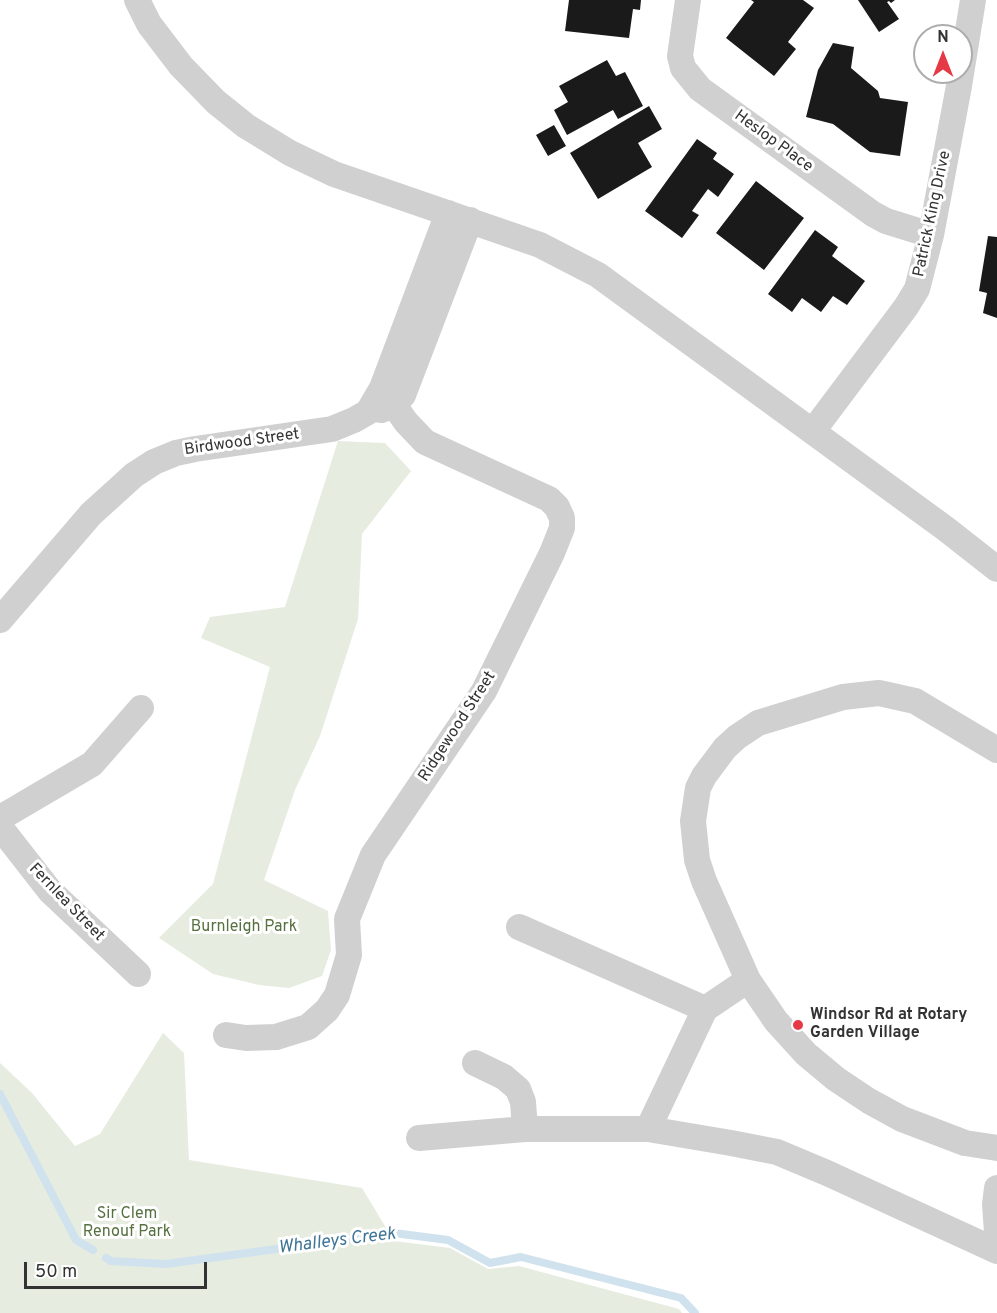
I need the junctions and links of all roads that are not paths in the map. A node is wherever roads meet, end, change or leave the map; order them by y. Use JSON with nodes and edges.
{"nodes":[{"id":1,"x":137,"y":0,"type":"edge"},
{"id":2,"x":688,"y":0,"type":"edge"},
{"id":3,"x":973,"y":0,"type":"edge"},
{"id":4,"x":459,"y":217,"type":"junction"},
{"id":5,"x":931,"y":235,"type":"junction"},
{"id":6,"x":388,"y":396,"type":"junction"},
{"id":7,"x":813,"y":431,"type":"junction"},
{"id":8,"x":997,"y":569,"type":"edge"},
{"id":9,"x":0,"y":620,"type":"edge"},
{"id":10,"x":141,"y":708,"type":"dead end"},
{"id":11,"x":997,"y":750,"type":"edge"},
{"id":12,"x":0,"y":818,"type":"edge"},
{"id":13,"x":0,"y":827,"type":"edge"},
{"id":14,"x":519,"y":927,"type":"dead end"},
{"id":15,"x":138,"y":974,"type":"dead end"},
{"id":16,"x":748,"y":980,"type":"junction"},
{"id":17,"x":705,"y":1009,"type":"junction"},
{"id":18,"x":226,"y":1035,"type":"dead end"},
{"id":19,"x":476,"y":1063,"type":"dead end"},
{"id":20,"x":525,"y":1129,"type":"junction"},
{"id":21,"x":648,"y":1129,"type":"junction"},
{"id":22,"x":419,"y":1138,"type":"dead end"},
{"id":23,"x":997,"y":1148,"type":"edge"},
{"id":24,"x":997,"y":1188,"type":"edge"},
{"id":25,"x":997,"y":1232,"type":"edge"},
{"id":26,"x":997,"y":1251,"type":"edge"}],
"edges":[{"from":1,"to":4,"type":"street"},
{"from":2,"to":5,"type":"street","name":"Heslop Place"},
{"from":3,"to":5,"type":"street","name":"Patrick King Drive"},
{"from":4,"to":6,"type":"street","name":"Birdwood Street"},
{"from":4,"to":7,"type":"street"},
{"from":5,"to":7,"type":"street","name":"Patrick King Drive"},
{"from":6,"to":9,"type":"street","name":"Birdwood Street"},
{"from":6,"to":18,"type":"street","name":"Ridgewood Street"},
{"from":7,"to":8,"type":"street"},
{"from":10,"to":12,"type":"street"},
{"from":11,"to":16,"type":"street"},
{"from":13,"to":15,"type":"street","name":"Fernlea Street"},
{"from":14,"to":17,"type":"street"},
{"from":16,"to":17,"type":"street"},
{"from":16,"to":23,"type":"street"},
{"from":17,"to":21,"type":"street"},
{"from":19,"to":20,"type":"street"},
{"from":20,"to":21,"type":"street"},
{"from":20,"to":22,"type":"street"},
{"from":21,"to":26,"type":"street"},
{"from":24,"to":25,"type":"street"}]}
